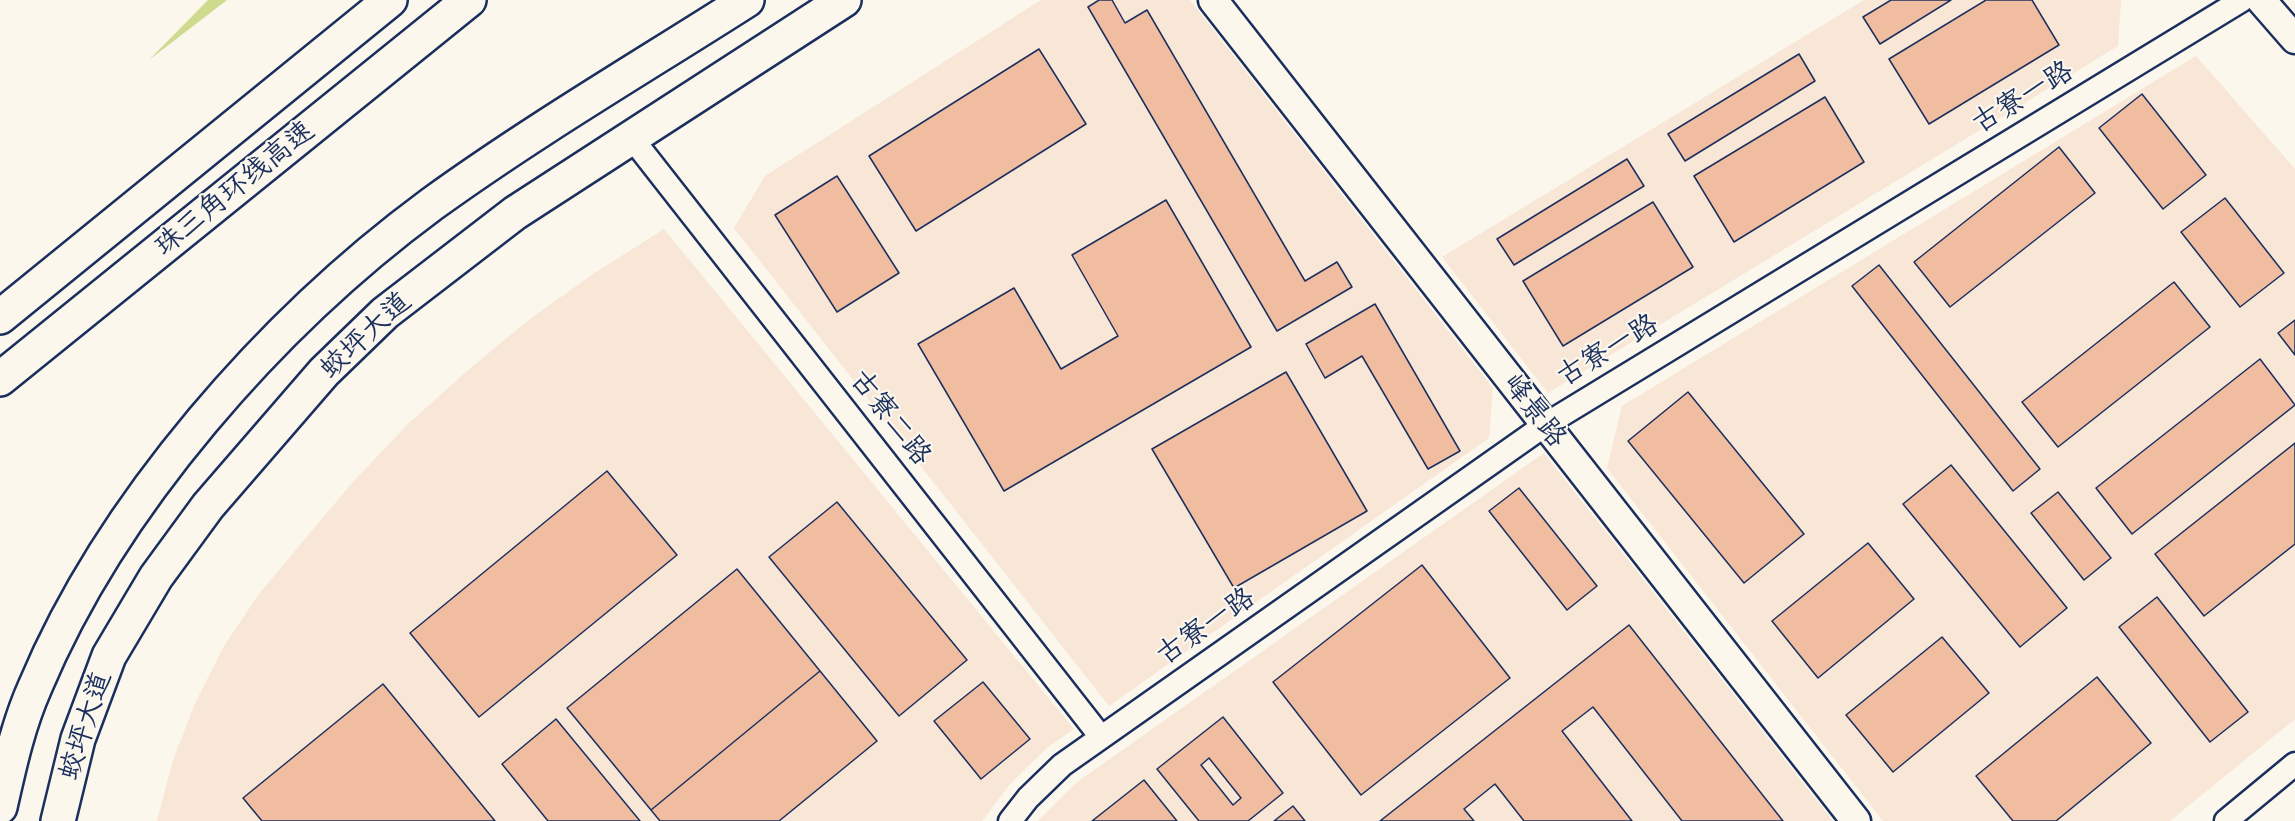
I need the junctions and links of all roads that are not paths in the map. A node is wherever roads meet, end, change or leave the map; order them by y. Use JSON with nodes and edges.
{"nodes":[{"id":1,"x":390,"y":0,"type":"edge"},
{"id":2,"x":469,"y":0,"type":"edge"},
{"id":3,"x":747,"y":0,"type":"edge"},
{"id":4,"x":844,"y":0,"type":"edge"},
{"id":5,"x":1213,"y":0,"type":"edge"},
{"id":6,"x":2242,"y":0,"type":"edge"},
{"id":7,"x":2261,"y":0,"type":"edge"},
{"id":8,"x":2295,"y":39,"type":"edge"},
{"id":9,"x":631,"y":136,"type":"junction"},
{"id":10,"x":0,"y":317,"type":"edge"},
{"id":11,"x":0,"y":379,"type":"edge"},
{"id":12,"x":1545,"y":425,"type":"junction"},
{"id":13,"x":1101,"y":737,"type":"junction"},
{"id":14,"x":2295,"y":764,"type":"edge"},
{"id":15,"x":0,"y":807,"type":"edge"},
{"id":16,"x":58,"y":821,"type":"edge"},
{"id":17,"x":1010,"y":821,"type":"edge"},
{"id":18,"x":1856,"y":821,"type":"edge"},
{"id":19,"x":2226,"y":821,"type":"edge"}],
"edges":[{"from":1,"to":10,"type":"highway","name":"珠三角环线高速"},
{"from":2,"to":11,"type":"highway","name":"珠三角环线高速"},
{"from":3,"to":15,"type":"highway","name":"蛟坪大道"},
{"from":4,"to":9,"type":"highway","name":"蛟坪大道"},
{"from":5,"to":12,"type":"street","name":"峰景路"},
{"from":6,"to":12,"type":"street","name":"古寮一路"},
{"from":7,"to":8,"type":"street"},
{"from":9,"to":13,"type":"street","name":"古寮二路"},
{"from":9,"to":16,"type":"highway","name":"蛟坪大道"},
{"from":12,"to":13,"type":"street","name":"古寮一路"},
{"from":12,"to":18,"type":"street","name":"峰景路"},
{"from":13,"to":17,"type":"street","name":"古寮一路"},
{"from":14,"to":19,"type":"street"}]}
